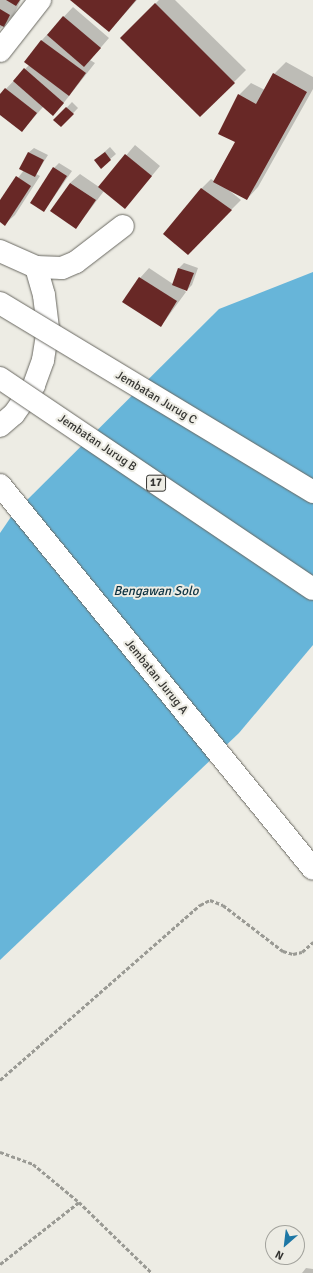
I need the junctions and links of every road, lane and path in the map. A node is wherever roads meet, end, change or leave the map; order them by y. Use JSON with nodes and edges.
{"nodes":[{"id":1,"x":40,"y":0,"type":"edge"},
{"id":2,"x":0,"y":51,"type":"edge"},
{"id":3,"x":123,"y":226,"type":"dead end"},
{"id":4,"x":0,"y":251,"type":"edge"},
{"id":5,"x":36,"y":267,"type":"junction"},
{"id":6,"x":0,"y":303,"type":"edge"},
{"id":7,"x":0,"y":378,"type":"edge"},
{"id":8,"x":0,"y":426,"type":"edge"},
{"id":9,"x":0,"y":484,"type":"edge"},
{"id":10,"x":313,"y":492,"type":"edge"},
{"id":11,"x":313,"y":589,"type":"edge"},
{"id":12,"x":313,"y":869,"type":"edge"},
{"id":13,"x":313,"y":942,"type":"edge"},
{"id":14,"x":0,"y":1080,"type":"edge"},
{"id":15,"x":0,"y":1152,"type":"edge"},
{"id":16,"x":79,"y":1202,"type":"junction"},
{"id":17,"x":0,"y":1264,"type":"edge"},
{"id":18,"x":152,"y":1273,"type":"edge"}],
"edges":[{"from":1,"to":2,"type":"main road"},
{"from":3,"to":5,"type":"main road"},
{"from":4,"to":5,"type":"main road"},
{"from":5,"to":8,"type":"main road"},
{"from":6,"to":10,"type":"main road","name":"Jembatan Jurug C","bridge":true},
{"from":7,"to":11,"type":"main road","name":"Jembatan Jurug B","number":"17","bridge":true},
{"from":9,"to":12,"type":"main road","name":"Jembatan Jurug A"},
{"from":13,"to":14,"type":"path"},
{"from":15,"to":16,"type":"path"},
{"from":16,"to":17,"type":"path"},
{"from":16,"to":18,"type":"path"}]}
